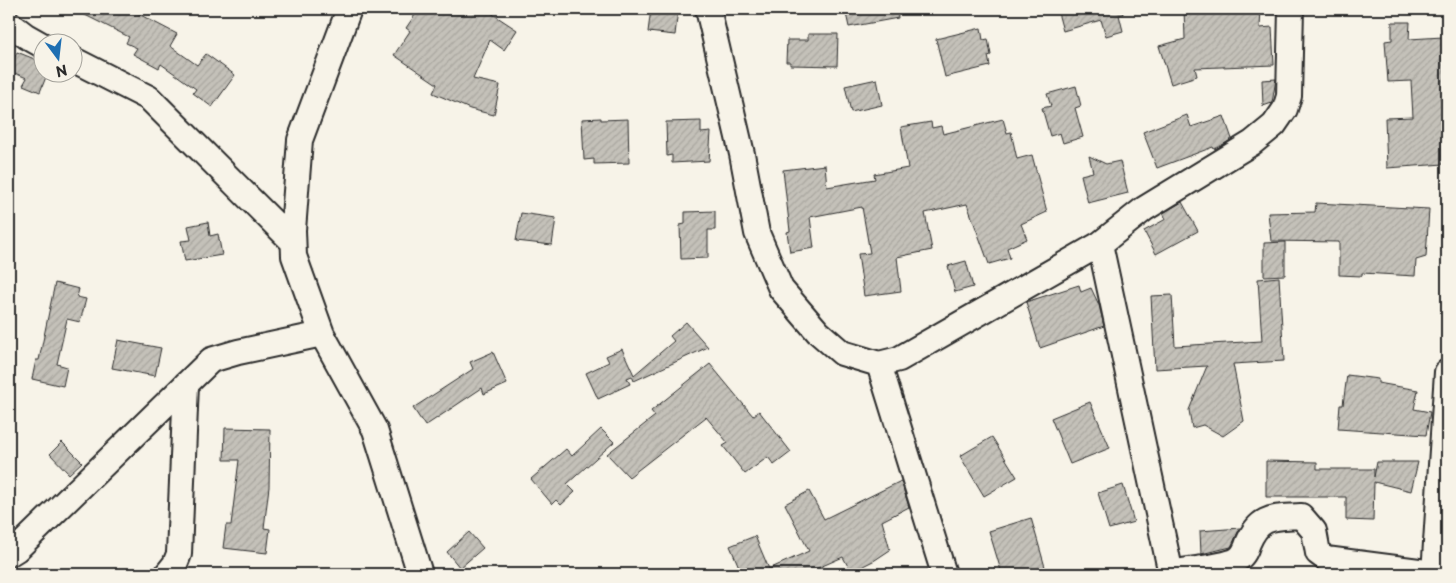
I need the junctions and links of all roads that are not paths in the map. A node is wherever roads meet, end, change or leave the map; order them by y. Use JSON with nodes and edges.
{"nodes":[{"id":1,"x":350,"y":9,"type":"edge"},
{"id":2,"x":708,"y":9,"type":"edge"},
{"id":3,"x":1291,"y":9,"type":"edge"},
{"id":4,"x":9,"y":23,"type":"edge"},
{"id":5,"x":32,"y":39,"type":"edge"},
{"id":6,"x":82,"y":64,"type":"edge"},
{"id":7,"x":293,"y":242,"type":"junction"},
{"id":8,"x":1100,"y":244,"type":"junction"},
{"id":9,"x":322,"y":334,"type":"junction"},
{"id":10,"x":880,"y":364,"type":"junction"},
{"id":11,"x":1447,"y":372,"type":"edge"},
{"id":12,"x":186,"y":384,"type":"junction"},
{"id":13,"x":9,"y":554,"type":"edge"},
{"id":14,"x":167,"y":574,"type":"edge"},
{"id":15,"x":420,"y":574,"type":"edge"},
{"id":16,"x":944,"y":574,"type":"edge"},
{"id":17,"x":1170,"y":574,"type":"edge"},
{"id":18,"x":1434,"y":574,"type":"edge"}],
"edges":[{"from":1,"to":7,"type":"street"},
{"from":2,"to":10,"type":"street"},
{"from":3,"to":8,"type":"street"},
{"from":4,"to":5,"type":"street"},
{"from":6,"to":7,"type":"street"},
{"from":7,"to":9,"type":"street"},
{"from":8,"to":10,"type":"street"},
{"from":8,"to":17,"type":"street"},
{"from":9,"to":12,"type":"street"},
{"from":9,"to":15,"type":"street"},
{"from":10,"to":16,"type":"street"},
{"from":11,"to":18,"type":"street"},
{"from":12,"to":13,"type":"street"},
{"from":12,"to":14,"type":"street"},
{"from":17,"to":18,"type":"street"}]}
